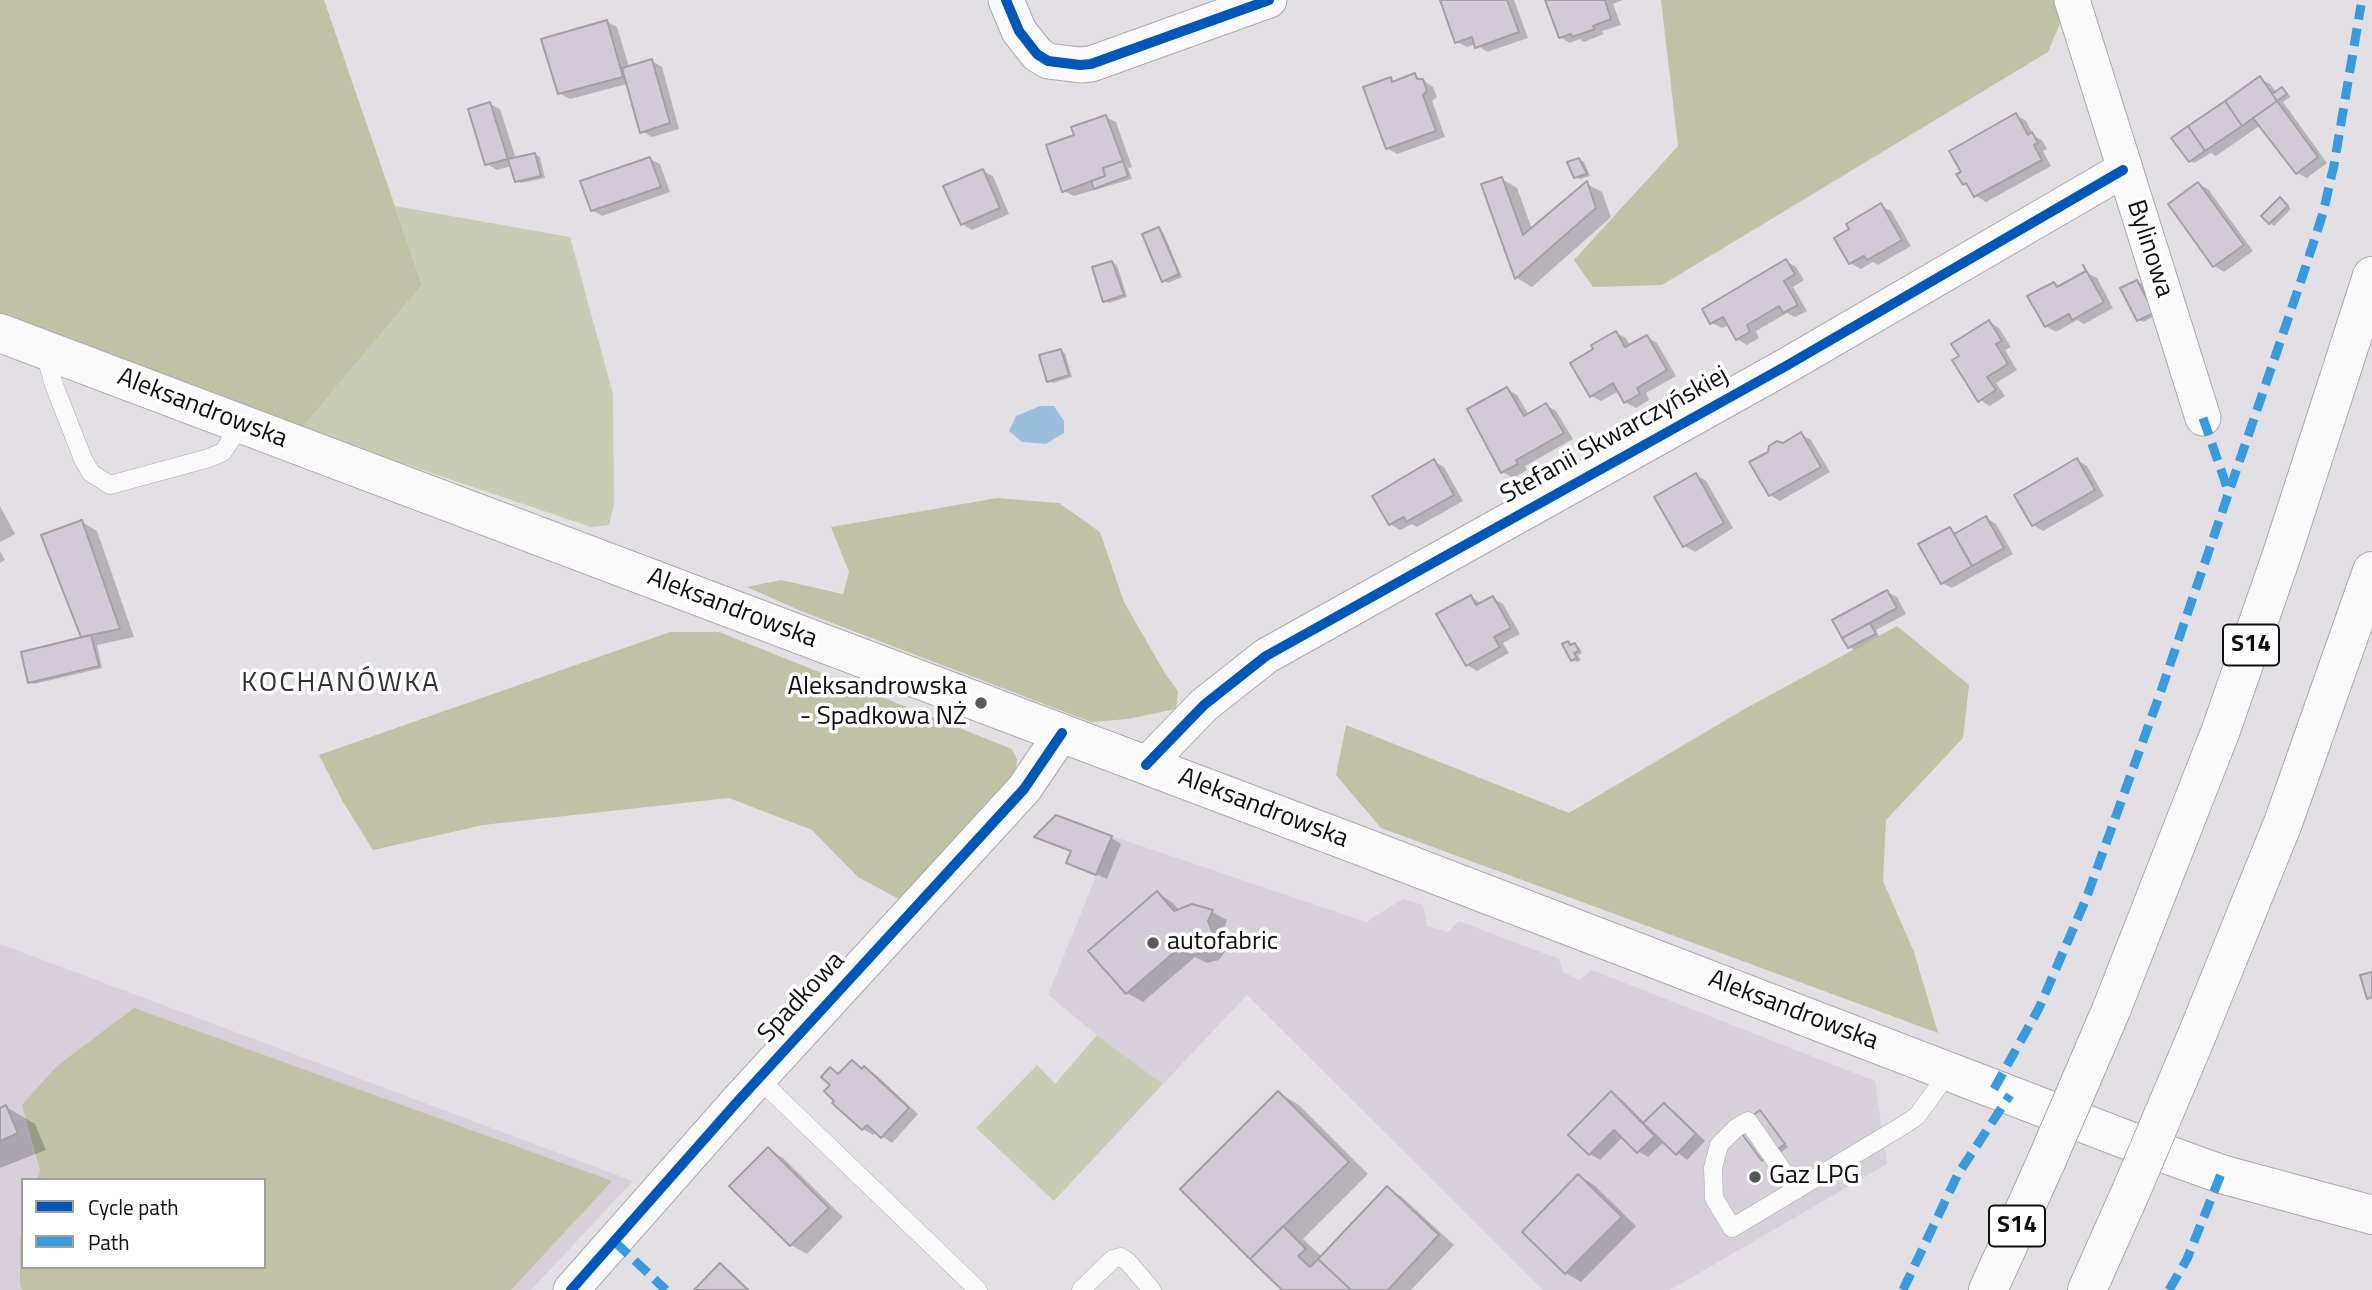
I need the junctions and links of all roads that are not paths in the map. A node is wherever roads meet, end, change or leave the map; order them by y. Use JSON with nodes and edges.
{"nodes":[{"id":1,"x":1006,"y":0,"type":"edge"},
{"id":2,"x":1269,"y":0,"type":"edge"},
{"id":3,"x":2072,"y":0,"type":"edge"},
{"id":4,"x":2123,"y":170,"type":"junction"},
{"id":5,"x":2372,"y":276,"type":"edge"},
{"id":6,"x":0,"y":333,"type":"edge"},
{"id":7,"x":44,"y":350,"type":"junction"},
{"id":8,"x":2203,"y":418,"type":"dead end"},
{"id":9,"x":242,"y":424,"type":"junction"},
{"id":10,"x":2372,"y":571,"type":"edge"},
{"id":11,"x":1062,"y":733,"type":"junction"},
{"id":12,"x":1146,"y":765,"type":"junction"},
{"id":13,"x":1949,"y":1072,"type":"junction"},
{"id":14,"x":759,"y":1079,"type":"junction"},
{"id":15,"x":1796,"y":1189,"type":"junction"},
{"id":16,"x":2372,"y":1215,"type":"edge"},
{"id":17,"x":570,"y":1290,"type":"edge"},
{"id":18,"x":978,"y":1290,"type":"edge"},
{"id":19,"x":1081,"y":1290,"type":"edge"},
{"id":20,"x":1152,"y":1290,"type":"edge"},
{"id":21,"x":1988,"y":1290,"type":"edge"},
{"id":22,"x":2087,"y":1290,"type":"edge"}],
"edges":[{"from":1,"to":2,"type":"street"},
{"from":3,"to":4,"type":"street","name":"Bylinowa"},
{"from":4,"to":8,"type":"street","name":"Bylinowa"},
{"from":4,"to":12,"type":"street","name":"Stefanii Skwarczyńskiej"},
{"from":5,"to":21,"type":"main road","number":"S14","bridge":true},
{"from":6,"to":7,"type":"main road","name":"Aleksandrowska"},
{"from":7,"to":9,"type":"main road","name":"Aleksandrowska"},
{"from":7,"to":9,"type":"lane"},
{"from":9,"to":11,"type":"main road","name":"Aleksandrowska"},
{"from":10,"to":22,"type":"main road","bridge":true},
{"from":11,"to":12,"type":"main road","name":"Aleksandrowska"},
{"from":11,"to":14,"type":"street","name":"Spadkowa"},
{"from":12,"to":13,"type":"main road","name":"Aleksandrowska"},
{"from":13,"to":15,"type":"lane"},
{"from":13,"to":16,"type":"main road","name":"Aleksandrowska"},
{"from":14,"to":17,"type":"street","name":"Spadkowa"},
{"from":14,"to":18,"type":"lane"},
{"from":15,"to":15,"type":"lane"},
{"from":19,"to":20,"type":"lane"}]}
